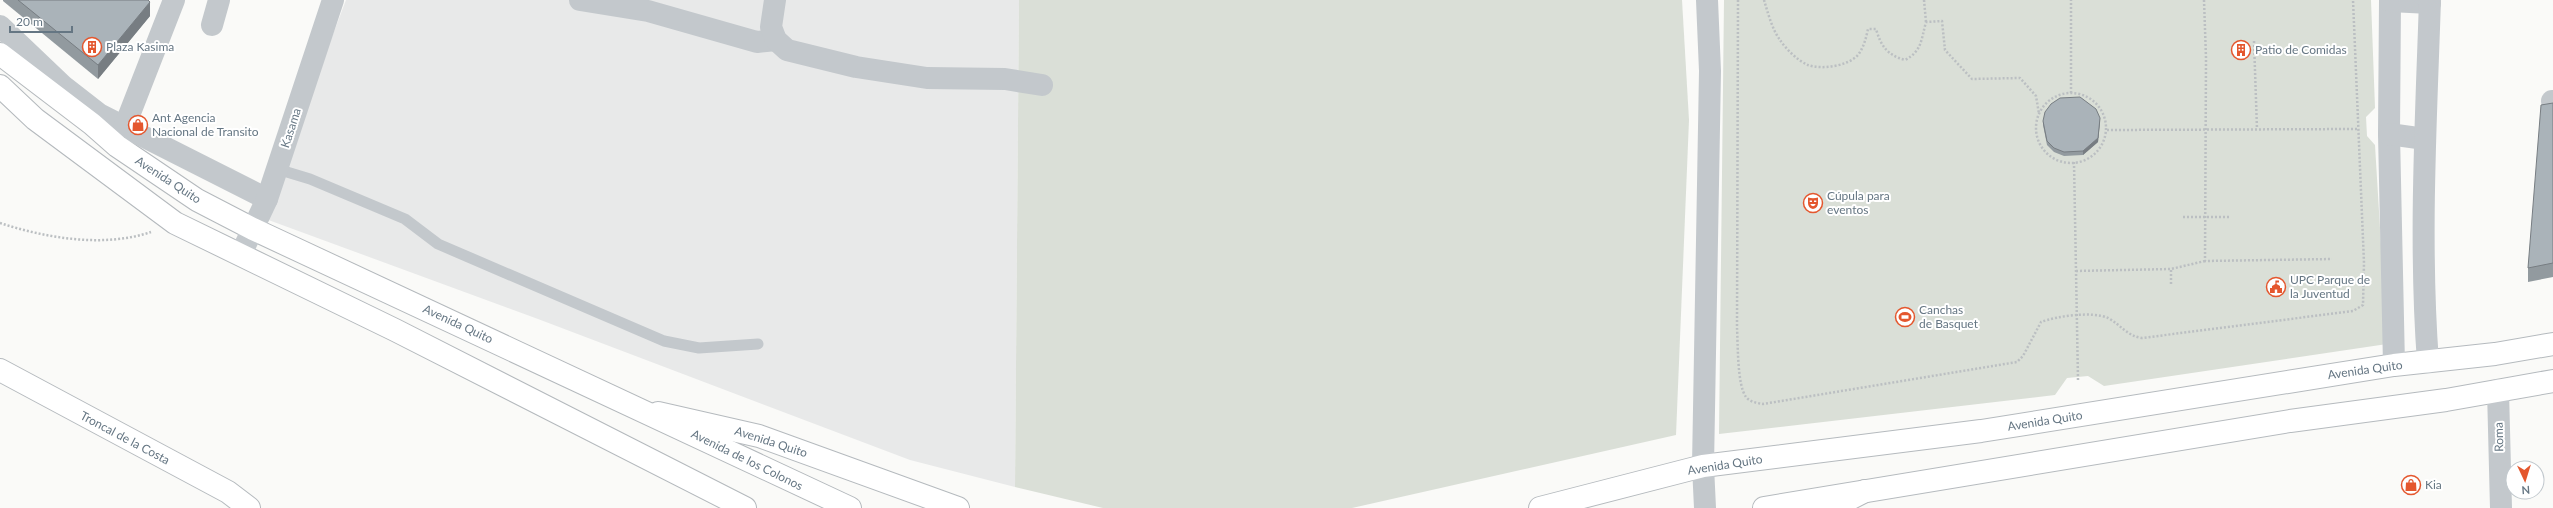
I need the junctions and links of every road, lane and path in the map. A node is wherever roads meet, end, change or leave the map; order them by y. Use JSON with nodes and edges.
{"nodes":[{"id":1,"x":174,"y":0,"type":"edge"},
{"id":2,"x":220,"y":0,"type":"edge"},
{"id":3,"x":333,"y":0,"type":"edge"},
{"id":4,"x":580,"y":0,"type":"edge"},
{"id":5,"x":775,"y":0,"type":"edge"},
{"id":6,"x":1707,"y":0,"type":"edge"},
{"id":7,"x":1738,"y":0,"type":"edge"},
{"id":8,"x":1764,"y":0,"type":"edge"},
{"id":9,"x":1924,"y":0,"type":"edge"},
{"id":10,"x":2071,"y":0,"type":"edge"},
{"id":11,"x":2204,"y":0,"type":"edge"},
{"id":12,"x":2353,"y":0,"type":"edge"},
{"id":13,"x":2390,"y":0,"type":"edge"},
{"id":14,"x":2430,"y":1,"type":"edge"},
{"id":15,"x":1926,"y":22,"type":"junction"},
{"id":16,"x":212,"y":25,"type":"dead end"},
{"id":17,"x":0,"y":26,"type":"edge"},
{"id":18,"x":776,"y":40,"type":"junction"},
{"id":19,"x":2254,"y":41,"type":"dead end"},
{"id":20,"x":0,"y":54,"type":"edge"},
{"id":21,"x":1042,"y":85,"type":"dead end"},
{"id":22,"x":0,"y":86,"type":"edge"},
{"id":23,"x":2071,"y":94,"type":"junction"},
{"id":24,"x":2039,"y":114,"type":"junction"},
{"id":25,"x":2206,"y":129,"type":"junction"},
{"id":26,"x":2257,"y":129,"type":"junction"},
{"id":27,"x":2358,"y":129,"type":"junction"},
{"id":28,"x":2106,"y":130,"type":"junction"},
{"id":29,"x":2389,"y":134,"type":"junction"},
{"id":30,"x":121,"y":137,"type":"junction"},
{"id":31,"x":2425,"y":139,"type":"junction"},
{"id":32,"x":2074,"y":162,"type":"junction"},
{"id":33,"x":277,"y":169,"type":"junction"},
{"id":34,"x":267,"y":200,"type":"junction"},
{"id":35,"x":2183,"y":217,"type":"dead end"},
{"id":36,"x":2206,"y":217,"type":"junction"},
{"id":37,"x":2229,"y":217,"type":"dead end"},
{"id":38,"x":0,"y":223,"type":"edge"},
{"id":39,"x":175,"y":223,"type":"junction"},
{"id":40,"x":253,"y":228,"type":"junction"},
{"id":41,"x":241,"y":254,"type":"junction"},
{"id":42,"x":2332,"y":259,"type":"dead end"},
{"id":43,"x":2205,"y":261,"type":"junction"},
{"id":44,"x":2171,"y":268,"type":"junction"},
{"id":45,"x":2076,"y":271,"type":"junction"},
{"id":46,"x":2171,"y":284,"type":"dead end"},
{"id":47,"x":2077,"y":316,"type":"junction"},
{"id":48,"x":758,"y":344,"type":"dead end"},
{"id":49,"x":2553,"y":344,"type":"edge"},
{"id":50,"x":2428,"y":362,"type":"junction"},
{"id":51,"x":2394,"y":365,"type":"junction"},
{"id":52,"x":0,"y":370,"type":"edge"},
{"id":53,"x":2078,"y":380,"type":"dead end"},
{"id":54,"x":2553,"y":381,"type":"edge"},
{"id":55,"x":2498,"y":390,"type":"junction"},
{"id":56,"x":645,"y":410,"type":"junction"},
{"id":57,"x":1703,"y":466,"type":"junction"},
{"id":58,"x":1865,"y":492,"type":"junction"},
{"id":59,"x":249,"y":508,"type":"edge"},
{"id":60,"x":745,"y":508,"type":"edge"},
{"id":61,"x":850,"y":508,"type":"edge"},
{"id":62,"x":958,"y":508,"type":"edge"},
{"id":63,"x":1540,"y":508,"type":"edge"},
{"id":64,"x":1705,"y":508,"type":"edge"},
{"id":65,"x":1764,"y":508,"type":"edge"},
{"id":66,"x":1832,"y":508,"type":"edge"},
{"id":67,"x":2501,"y":508,"type":"edge"}],
"edges":[{"from":1,"to":30,"type":"street"},
{"from":2,"to":16,"type":"street"},
{"from":3,"to":33,"type":"street","name":"Kasama"},
{"from":4,"to":18,"type":"street"},
{"from":5,"to":18,"type":"street"},
{"from":6,"to":57,"type":"street"},
{"from":7,"to":47,"type":"path"},
{"from":8,"to":15,"type":"path"},
{"from":9,"to":15,"type":"path"},
{"from":10,"to":23,"type":"path"},
{"from":11,"to":25,"type":"path"},
{"from":12,"to":27,"type":"path"},
{"from":13,"to":14,"type":"street"},
{"from":13,"to":29,"type":"street"},
{"from":14,"to":31,"type":"street"},
{"from":15,"to":24,"type":"path"},
{"from":17,"to":30,"type":"street"},
{"from":18,"to":21,"type":"street"},
{"from":19,"to":26,"type":"path"},
{"from":20,"to":30,"type":"main road","name":"Avenida Quito"},
{"from":22,"to":39,"type":"main road"},
{"from":23,"to":24,"type":"path"},
{"from":23,"to":28,"type":"path"},
{"from":24,"to":32,"type":"path"},
{"from":25,"to":26,"type":"path"},
{"from":25,"to":28,"type":"path"},
{"from":25,"to":36,"type":"path"},
{"from":26,"to":27,"type":"path"},
{"from":27,"to":47,"type":"path"},
{"from":28,"to":32,"type":"path"},
{"from":29,"to":31,"type":"street"},
{"from":29,"to":51,"type":"street"},
{"from":30,"to":34,"type":"street"},
{"from":30,"to":40,"type":"main road","name":"Avenida Quito"},
{"from":31,"to":50,"type":"street"},
{"from":32,"to":45,"type":"path"},
{"from":33,"to":34,"type":"street","name":"Kasama"},
{"from":33,"to":48,"type":"lane"},
{"from":34,"to":40,"type":"street","name":"Kasama"},
{"from":35,"to":36,"type":"path"},
{"from":36,"to":37,"type":"path"},
{"from":36,"to":43,"type":"path"},
{"from":38,"to":39,"type":"path"},
{"from":39,"to":41,"type":"main road"},
{"from":40,"to":41,"type":"street","name":"Kasama"},
{"from":40,"to":56,"type":"main road","name":"Avenida Quito"},
{"from":41,"to":60,"type":"main road"},
{"from":42,"to":43,"type":"path"},
{"from":43,"to":44,"type":"path"},
{"from":44,"to":45,"type":"path"},
{"from":44,"to":46,"type":"path"},
{"from":45,"to":47,"type":"path"},
{"from":47,"to":53,"type":"path"},
{"from":49,"to":50,"type":"main road","name":"Avenida Quito"},
{"from":50,"to":51,"type":"main road","name":"Avenida Quito"},
{"from":51,"to":57,"type":"main road","name":"Avenida Quito"},
{"from":52,"to":59,"type":"main road","name":"Troncal de la Costa"},
{"from":54,"to":55,"type":"main road"},
{"from":55,"to":58,"type":"main road"},
{"from":55,"to":67,"type":"street","name":"Roma"},
{"from":56,"to":61,"type":"main road","name":"Avenida de los Colonos"},
{"from":56,"to":62,"type":"main road","name":"Avenida Quito"},
{"from":57,"to":63,"type":"main road","name":"Avenida Quito"},
{"from":57,"to":64,"type":"street"},
{"from":58,"to":65,"type":"main road"},
{"from":58,"to":66,"type":"main road"}]}
